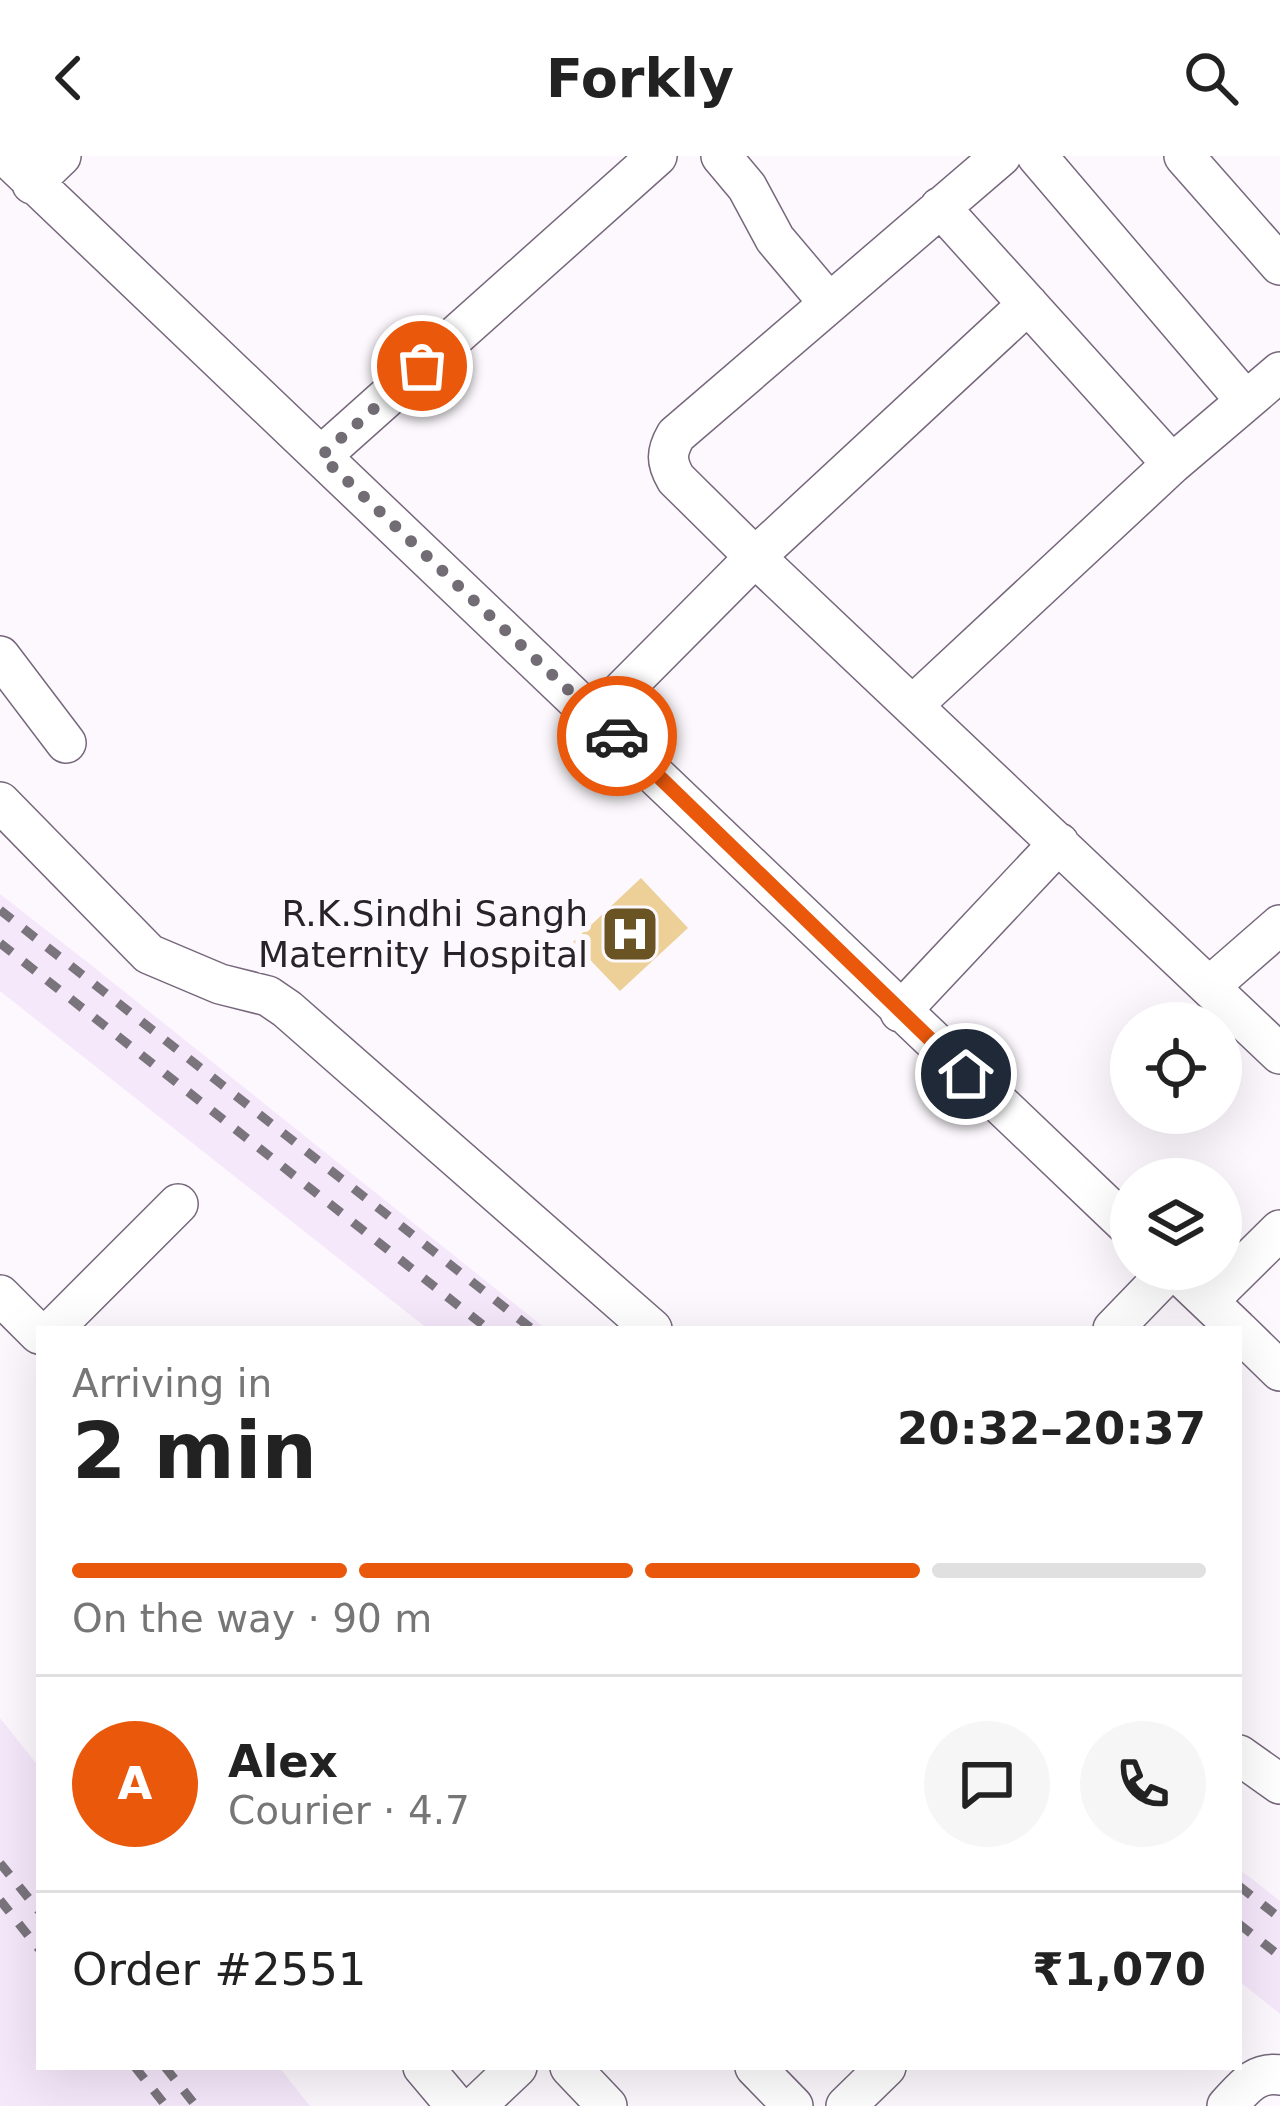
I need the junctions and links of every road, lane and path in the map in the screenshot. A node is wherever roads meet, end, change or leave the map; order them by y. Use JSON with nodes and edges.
{"nodes":[{"id":1,"x":61,"y":156,"type":"edge"},
{"id":2,"x":657,"y":156,"type":"edge"},
{"id":3,"x":722,"y":156,"type":"edge"},
{"id":4,"x":1000,"y":156,"type":"edge"},
{"id":5,"x":1037,"y":156,"type":"edge"},
{"id":6,"x":1184,"y":156,"type":"edge"},
{"id":7,"x":19,"y":170,"type":"edge"},
{"id":8,"x":940,"y":207,"type":"junction"},
{"id":9,"x":1280,"y":265,"type":"edge"},
{"id":10,"x":829,"y":303,"type":"junction"},
{"id":11,"x":1028,"y":304,"type":"junction"},
{"id":12,"x":1280,"y":372,"type":"edge"},
{"id":13,"x":1246,"y":401,"type":"junction"},
{"id":14,"x":321,"y":456,"type":"junction"},
{"id":15,"x":1172,"y":464,"type":"junction"},
{"id":16,"x":755,"y":557,"type":"junction"},
{"id":17,"x":0,"y":656,"type":"edge"},
{"id":18,"x":913,"y":705,"type":"junction"},
{"id":19,"x":596,"y":717,"type":"junction"},
{"id":20,"x":66,"y":742,"type":"dead end"},
{"id":21,"x":0,"y":802,"type":"edge"},
{"id":22,"x":1059,"y":842,"type":"junction"},
{"id":23,"x":1280,"y":925,"type":"edge"},
{"id":24,"x":1210,"y":986,"type":"junction"},
{"id":25,"x":900,"y":1012,"type":"junction"},
{"id":26,"x":1280,"y":1054,"type":"edge"},
{"id":27,"x":178,"y":1204,"type":"dead end"},
{"id":28,"x":1110,"y":1208,"type":"edge"},
{"id":29,"x":1280,"y":1230,"type":"edge"},
{"id":30,"x":1152,"y":1290,"type":"edge"},
{"id":31,"x":1197,"y":1290,"type":"edge"},
{"id":32,"x":0,"y":1294,"type":"edge"},
{"id":33,"x":1208,"y":1300,"type":"junction"},
{"id":34,"x":56,"y":1326,"type":"edge"},
{"id":35,"x":649,"y":1326,"type":"edge"},
{"id":36,"x":1116,"y":1326,"type":"edge"},
{"id":37,"x":1234,"y":1326,"type":"edge"},
{"id":38,"x":36,"y":1331,"type":"edge"},
{"id":39,"x":1242,"y":1334,"type":"edge"},
{"id":40,"x":1280,"y":1371,"type":"edge"},
{"id":41,"x":1242,"y":1757,"type":"edge"},
{"id":42,"x":1280,"y":1784,"type":"edge"},
{"id":43,"x":426,"y":2070,"type":"edge"},
{"id":44,"x":514,"y":2070,"type":"edge"},
{"id":45,"x":573,"y":2070,"type":"edge"},
{"id":46,"x":758,"y":2070,"type":"edge"},
{"id":47,"x":883,"y":2070,"type":"edge"},
{"id":48,"x":1280,"y":2074,"type":"edge"},
{"id":49,"x":456,"y":2106,"type":"edge"},
{"id":50,"x":476,"y":2106,"type":"edge"},
{"id":51,"x":607,"y":2106,"type":"edge"},
{"id":52,"x":793,"y":2106,"type":"edge"},
{"id":53,"x":847,"y":2106,"type":"edge"},
{"id":54,"x":1227,"y":2106,"type":"edge"}],
"edges":[{"from":1,"to":7,"type":"street"},
{"from":2,"to":14,"type":"street"},
{"from":3,"to":10,"type":"street"},
{"from":4,"to":8,"type":"street"},
{"from":5,"to":13,"type":"street"},
{"from":6,"to":9,"type":"street"},
{"from":7,"to":14,"type":"street"},
{"from":8,"to":10,"type":"street"},
{"from":8,"to":11,"type":"street"},
{"from":10,"to":16,"type":"street"},
{"from":11,"to":15,"type":"street"},
{"from":11,"to":16,"type":"street"},
{"from":12,"to":13,"type":"street"},
{"from":13,"to":15,"type":"street"},
{"from":14,"to":19,"type":"street"},
{"from":15,"to":18,"type":"street"},
{"from":16,"to":18,"type":"street"},
{"from":16,"to":19,"type":"street"},
{"from":17,"to":20,"type":"street"},
{"from":18,"to":22,"type":"street"},
{"from":19,"to":25,"type":"street"},
{"from":21,"to":35,"type":"street"},
{"from":22,"to":24,"type":"street"},
{"from":22,"to":25,"type":"street"},
{"from":23,"to":24,"type":"street"},
{"from":24,"to":26,"type":"street"},
{"from":25,"to":28,"type":"street"},
{"from":27,"to":34,"type":"street"},
{"from":29,"to":33,"type":"street"},
{"from":30,"to":36,"type":"street"},
{"from":31,"to":33,"type":"street"},
{"from":32,"to":38,"type":"street"},
{"from":33,"to":37,"type":"street"},
{"from":39,"to":40,"type":"street"},
{"from":41,"to":42,"type":"street"},
{"from":43,"to":49,"type":"street"},
{"from":44,"to":50,"type":"street"},
{"from":45,"to":51,"type":"street"},
{"from":46,"to":52,"type":"street"},
{"from":47,"to":53,"type":"street"},
{"from":48,"to":54,"type":"street"}]}
